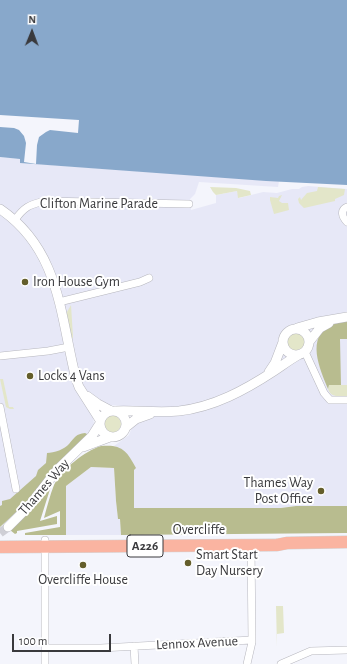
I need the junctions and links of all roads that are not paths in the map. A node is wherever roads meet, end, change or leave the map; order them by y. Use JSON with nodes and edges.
{"nodes":[{"id":1,"x":189,"y":204,"type":"dead end"},
{"id":2,"x":347,"y":207,"type":"edge"},
{"id":3,"x":0,"y":209,"type":"edge"},
{"id":4,"x":15,"y":220,"type":"junction"},
{"id":5,"x":347,"y":222,"type":"edge"},
{"id":6,"x":149,"y":278,"type":"dead end"},
{"id":7,"x":59,"y":302,"type":"junction"},
{"id":8,"x":345,"y":317,"type":"edge"},
{"id":9,"x":297,"y":328,"type":"junction"},
{"id":10,"x":282,"y":342,"type":"junction"},
{"id":11,"x":309,"y":342,"type":"junction"},
{"id":12,"x":69,"y":347,"type":"junction"},
{"id":13,"x":302,"y":353,"type":"junction"},
{"id":14,"x":0,"y":356,"type":"edge"},
{"id":15,"x":267,"y":375,"type":"junction"},
{"id":16,"x":83,"y":393,"type":"junction"},
{"id":17,"x":347,"y":400,"type":"edge"},
{"id":18,"x":0,"y":407,"type":"edge"},
{"id":19,"x":113,"y":411,"type":"junction"},
{"id":20,"x":154,"y":413,"type":"junction"},
{"id":21,"x":100,"y":423,"type":"junction"},
{"id":22,"x":126,"y":427,"type":"junction"},
{"id":23,"x":110,"y":437,"type":"junction"},
{"id":24,"x":80,"y":448,"type":"junction"},
{"id":25,"x":16,"y":489,"type":"dead end"},
{"id":26,"x":8,"y":527,"type":"tunnel mouth"},
{"id":27,"x":218,"y":539,"type":"junction"},
{"id":28,"x":74,"y":540,"type":"junction"},
{"id":29,"x":347,"y":542,"type":"edge"},
{"id":30,"x":45,"y":543,"type":"junction"},
{"id":31,"x":287,"y":543,"type":"junction"},
{"id":32,"x":2,"y":544,"type":"edge"},
{"id":33,"x":251,"y":545,"type":"junction"},
{"id":34,"x":124,"y":546,"type":"junction"},
{"id":35,"x":252,"y":640,"type":"junction"},
{"id":36,"x":134,"y":646,"type":"junction"},
{"id":37,"x":45,"y":648,"type":"junction"},
{"id":38,"x":347,"y":650,"type":"edge"},
{"id":39,"x":45,"y":664,"type":"edge"},
{"id":40,"x":135,"y":664,"type":"edge"},
{"id":41,"x":247,"y":664,"type":"edge"},
{"id":42,"x":280,"y":664,"type":"edge"}],
"edges":[{"from":1,"to":4,"type":"street","name":"Clifton Marine Parade"},
{"from":2,"to":5,"type":"street"},
{"from":3,"to":4,"type":"street"},
{"from":4,"to":7,"type":"street"},
{"from":6,"to":7,"type":"street"},
{"from":7,"to":12,"type":"street"},
{"from":8,"to":9,"type":"street"},
{"from":8,"to":11,"type":"street"},
{"from":9,"to":10,"type":"street"},
{"from":9,"to":11,"type":"street"},
{"from":10,"to":13,"type":"street"},
{"from":10,"to":15,"type":"street"},
{"from":11,"to":13,"type":"street"},
{"from":12,"to":14,"type":"street"},
{"from":12,"to":16,"type":"street"},
{"from":13,"to":15,"type":"street"},
{"from":13,"to":17,"type":"street"},
{"from":15,"to":20,"type":"street"},
{"from":16,"to":19,"type":"street"},
{"from":16,"to":21,"type":"street"},
{"from":18,"to":25,"type":"street"},
{"from":19,"to":20,"type":"street"},
{"from":19,"to":21,"type":"street"},
{"from":19,"to":22,"type":"street"},
{"from":20,"to":22,"type":"street"},
{"from":21,"to":23,"type":"street"},
{"from":21,"to":24,"type":"street","name":"Thames Way"},
{"from":22,"to":23,"type":"street"},
{"from":23,"to":24,"type":"street","name":"Thames Way"},
{"from":24,"to":26,"type":"street","name":"Thames Way"},
{"from":27,"to":28,"type":"main road","name":"Overcliffe"},
{"from":27,"to":31,"type":"main road","name":"Overcliffe"},
{"from":27,"to":33,"type":"main road","name":"Overcliffe"},
{"from":28,"to":30,"type":"main road","name":"Overcliffe"},
{"from":28,"to":34,"type":"main road","name":"Overcliffe"},
{"from":29,"to":31,"type":"main road","name":"Overcliffe","number":"A226"},
{"from":30,"to":32,"type":"main road","name":"Overcliffe","number":"A226"},
{"from":30,"to":34,"type":"main road","name":"Overcliffe","number":"A226"},
{"from":30,"to":37,"type":"street"},
{"from":31,"to":33,"type":"main road","name":"Overcliffe","number":"A226"},
{"from":33,"to":34,"type":"main road","name":"Overcliffe","number":"A226"},
{"from":33,"to":35,"type":"street"},
{"from":35,"to":36,"type":"street","name":"Lennox Avenue"},
{"from":35,"to":41,"type":"street"},
{"from":36,"to":37,"type":"street","name":"Lennox Avenue"},
{"from":36,"to":40,"type":"street"},
{"from":37,"to":39,"type":"street"},
{"from":38,"to":42,"type":"street"}]}
